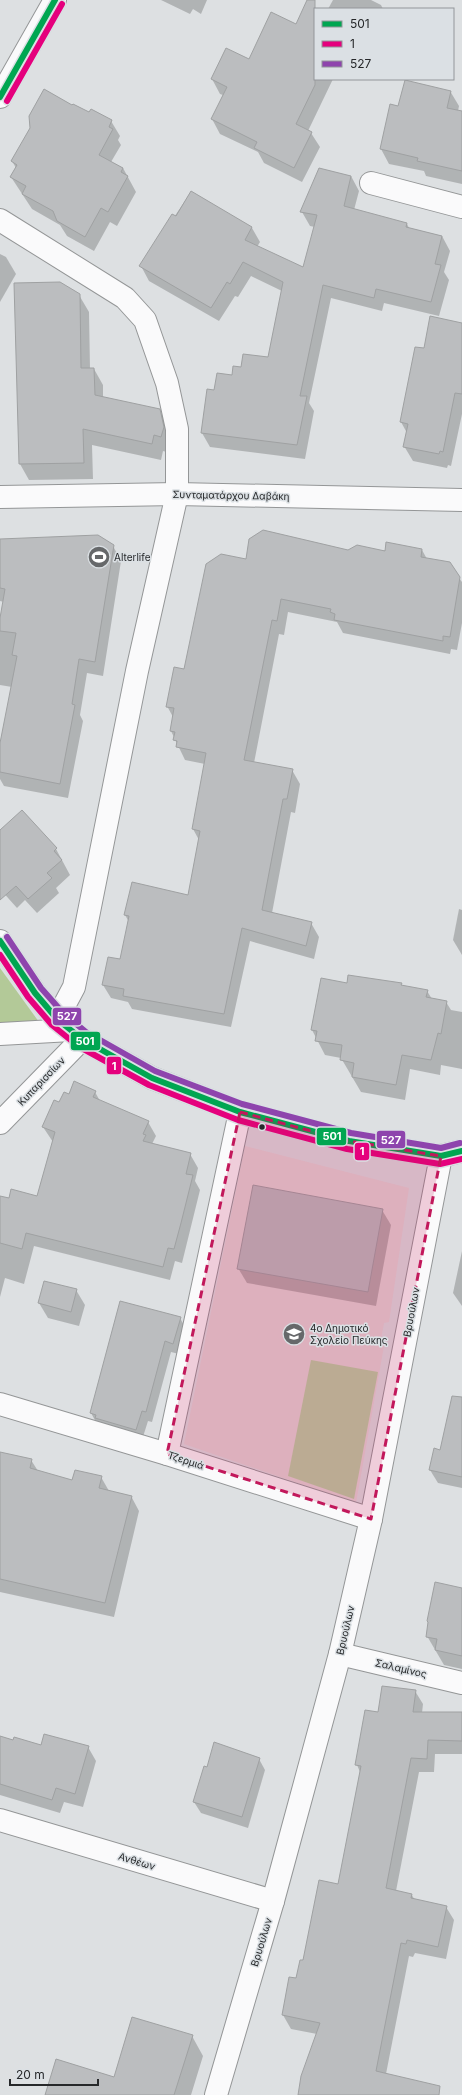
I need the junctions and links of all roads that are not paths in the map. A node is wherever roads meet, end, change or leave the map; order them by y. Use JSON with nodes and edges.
{"nodes":[{"id":1,"x":55,"y":0,"type":"edge"},
{"id":2,"x":0,"y":97,"type":"edge"},
{"id":3,"x":371,"y":183,"type":"dead end"},
{"id":4,"x":462,"y":207,"type":"edge"},
{"id":5,"x":0,"y":220,"type":"edge"},
{"id":6,"x":177,"y":494,"type":"junction"},
{"id":7,"x":0,"y":497,"type":"edge"},
{"id":8,"x":462,"y":500,"type":"edge"},
{"id":9,"x":0,"y":941,"type":"edge"},
{"id":10,"x":70,"y":1029,"type":"junction"},
{"id":11,"x":0,"y":1034,"type":"edge"},
{"id":12,"x":240,"y":1112,"type":"junction"},
{"id":13,"x":0,"y":1123,"type":"edge"},
{"id":14,"x":452,"y":1154,"type":"edge"},
{"id":15,"x":0,"y":1404,"type":"edge"},
{"id":16,"x":167,"y":1454,"type":"junction"},
{"id":17,"x":371,"y":1519,"type":"junction"},
{"id":18,"x":340,"y":1654,"type":"junction"},
{"id":19,"x":462,"y":1683,"type":"edge"},
{"id":20,"x":0,"y":1820,"type":"edge"},
{"id":21,"x":273,"y":1902,"type":"junction"},
{"id":22,"x":216,"y":2095,"type":"edge"}],
"edges":[{"from":1,"to":2,"type":"street"},
{"from":3,"to":4,"type":"street"},
{"from":5,"to":6,"type":"street","name":"Κυπαρισσίων"},
{"from":6,"to":7,"type":"street","name":"Συνταματάρχου Δαβάκη"},
{"from":6,"to":8,"type":"street","name":"Συνταματάρχου Δαβάκη"},
{"from":6,"to":10,"type":"street","name":"Κυπαρισσίων"},
{"from":9,"to":10,"type":"street"},
{"from":10,"to":11,"type":"street"},
{"from":10,"to":12,"type":"street"},
{"from":10,"to":13,"type":"street","name":"Κυπαρισσίων"},
{"from":12,"to":14,"type":"street"},
{"from":12,"to":16,"type":"street"},
{"from":14,"to":17,"type":"street","name":"Βρυούλων"},
{"from":15,"to":16,"type":"street","name":"Τζερμιά"},
{"from":16,"to":17,"type":"street","name":"Τζερμιά"},
{"from":17,"to":18,"type":"street","name":"Βρυούλων"},
{"from":18,"to":19,"type":"street","name":"Σαλαμίνος"},
{"from":18,"to":21,"type":"street","name":"Βρυούλων"},
{"from":20,"to":21,"type":"street","name":"Ανθέων"},
{"from":21,"to":22,"type":"street","name":"Βρυούλων"}]}
